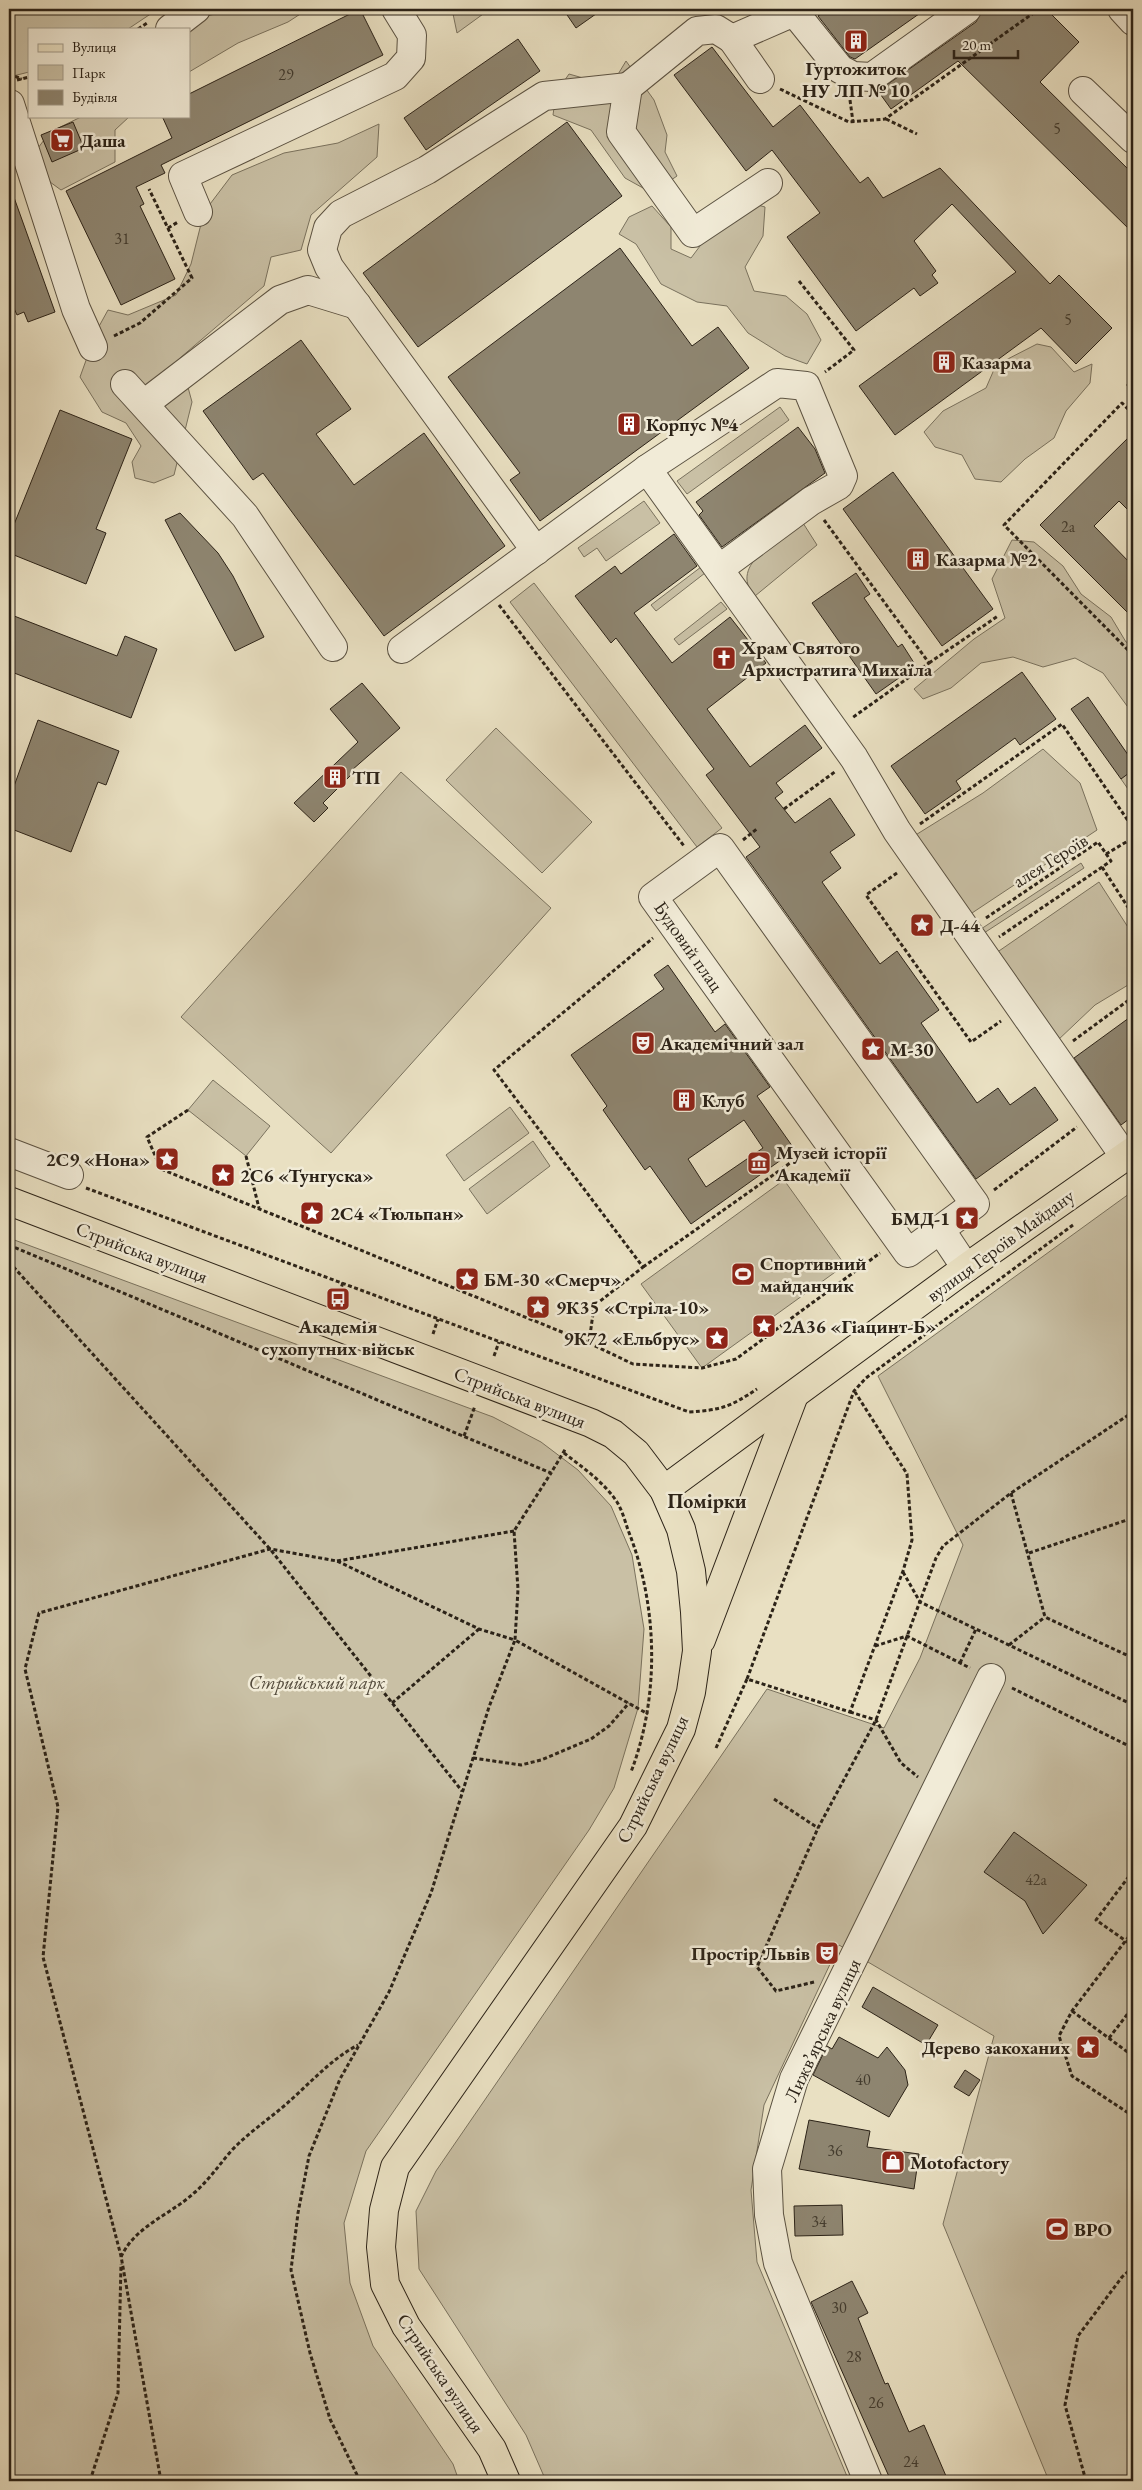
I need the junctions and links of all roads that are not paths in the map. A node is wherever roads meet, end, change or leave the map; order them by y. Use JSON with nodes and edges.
{"nodes":[{"id":1,"x":196,"y":9,"type":"edge"},
{"id":2,"x":396,"y":9,"type":"edge"},
{"id":3,"x":967,"y":9,"type":"edge"},
{"id":4,"x":1122,"y":9,"type":"edge"},
{"id":5,"x":798,"y":11,"type":"edge"},
{"id":6,"x":1133,"y":20,"type":"edge"},
{"id":7,"x":171,"y":28,"type":"edge"},
{"id":8,"x":732,"y":39,"type":"junction"},
{"id":9,"x":760,"y":79,"type":"road end"},
{"id":10,"x":628,"y":87,"type":"junction"},
{"id":11,"x":1083,"y":91,"type":"dead end"},
{"id":12,"x":17,"y":96,"type":"edge"},
{"id":13,"x":1133,"y":139,"type":"edge"},
{"id":14,"x":768,"y":183,"type":"dead end"},
{"id":15,"x":198,"y":212,"type":"dead end"},
{"id":16,"x":358,"y":305,"type":"junction"},
{"id":17,"x":93,"y":347,"type":"dead end"},
{"id":18,"x":125,"y":384,"type":"dead end"},
{"id":19,"x":144,"y":404,"type":"junction"},
{"id":20,"x":647,"y":469,"type":"junction"},
{"id":21,"x":536,"y":551,"type":"junction"},
{"id":22,"x":719,"y":569,"type":"junction"},
{"id":23,"x":333,"y":647,"type":"dead end"},
{"id":24,"x":402,"y":648,"type":"dead end"},
{"id":25,"x":9,"y":1152,"type":"edge"},
{"id":26,"x":1129,"y":1154,"type":"edge"},
{"id":27,"x":74,"y":1180,"type":"road end"},
{"id":28,"x":9,"y":1201,"type":"edge"},
{"id":29,"x":940,"y":1229,"type":"junction"},
{"id":30,"x":966,"y":1268,"type":"junction"},
{"id":31,"x":794,"y":1395,"type":"junction"},
{"id":32,"x":664,"y":1490,"type":"junction"},
{"id":33,"x":697,"y":1651,"type":"junction"},
{"id":34,"x":991,"y":1678,"type":"road end"},
{"id":35,"x":506,"y":2481,"type":"edge"},
{"id":36,"x":868,"y":2481,"type":"edge"}],
"edges":[{"from":1,"to":7,"type":"street"},
{"from":2,"to":15,"type":"street"},
{"from":3,"to":5,"type":"street"},
{"from":4,"to":6,"type":"street"},
{"from":5,"to":8,"type":"street"},
{"from":8,"to":9,"type":"street"},
{"from":8,"to":10,"type":"street"},
{"from":10,"to":14,"type":"street"},
{"from":10,"to":16,"type":"street"},
{"from":11,"to":13,"type":"street"},
{"from":12,"to":17,"type":"street"},
{"from":16,"to":19,"type":"street"},
{"from":16,"to":21,"type":"street"},
{"from":18,"to":19,"type":"street"},
{"from":19,"to":23,"type":"street"},
{"from":20,"to":21,"type":"street"},
{"from":20,"to":22,"type":"street"},
{"from":20,"to":22,"type":"street"},
{"from":21,"to":24,"type":"street"},
{"from":22,"to":26,"type":"street"},
{"from":25,"to":27,"type":"street"},
{"from":26,"to":30,"type":"main road","name":"вулиця Героїв Майдану"},
{"from":28,"to":32,"type":"main road","name":"Стрийська вулиця"},
{"from":29,"to":29,"type":"street","name":"Будовий плац"},
{"from":29,"to":30,"type":"street"},
{"from":30,"to":31,"type":"main road","name":"вулиця Героїв Майдану"},
{"from":31,"to":32,"type":"main road","name":"вулиця Героїв Майдану"},
{"from":31,"to":33,"type":"main road"},
{"from":32,"to":33,"type":"main road","name":"Стрийська вулиця"},
{"from":33,"to":35,"type":"main road","name":"Стрийська вулиця"},
{"from":34,"to":36,"type":"street","name":"Лижвʼярська вулиця"}]}
